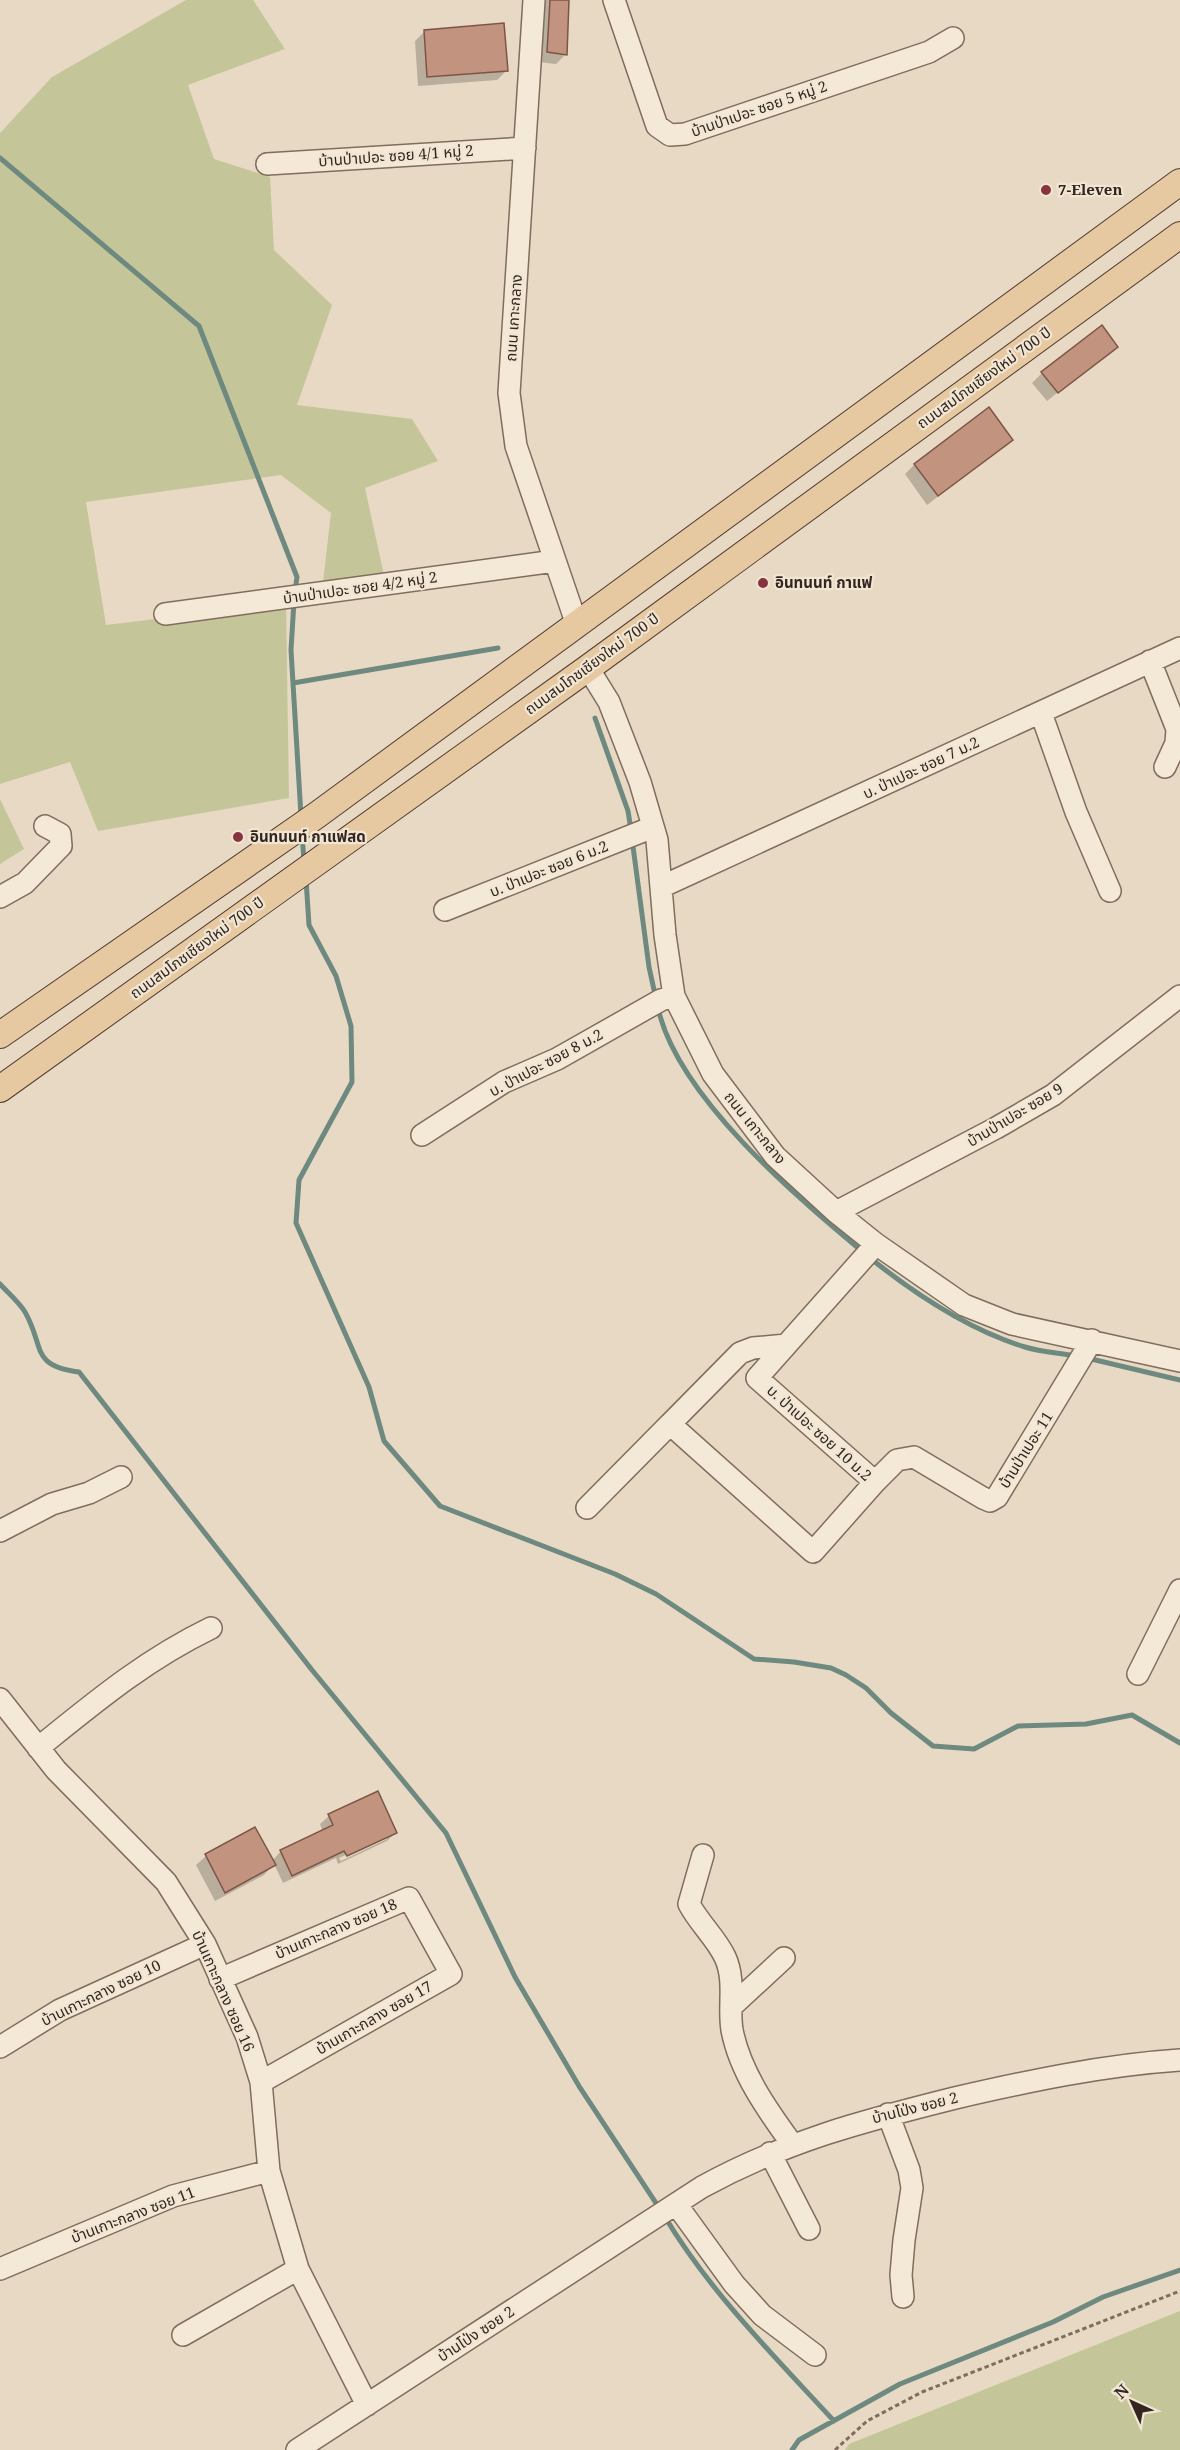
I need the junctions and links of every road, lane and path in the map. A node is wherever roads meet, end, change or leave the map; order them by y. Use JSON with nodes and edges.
{"nodes":[{"id":1,"x":534,"y":0,"type":"edge"},
{"id":2,"x":614,"y":0,"type":"edge"},
{"id":3,"x":953,"y":38,"type":"dead end"},
{"id":4,"x":525,"y":148,"type":"junction"},
{"id":5,"x":267,"y":164,"type":"dead end"},
{"id":6,"x":1180,"y":182,"type":"edge"},
{"id":7,"x":1180,"y":235,"type":"edge"},
{"id":8,"x":555,"y":561,"type":"junction"},
{"id":9,"x":165,"y":615,"type":"dead end"},
{"id":10,"x":577,"y":625,"type":"junction"},
{"id":11,"x":1180,"y":648,"type":"edge"},
{"id":12,"x":1150,"y":662,"type":"junction"},
{"id":13,"x":588,"y":668,"type":"junction"},
{"id":14,"x":1041,"y":713,"type":"junction"},
{"id":15,"x":1165,"y":767,"type":"dead end"},
{"id":16,"x":45,"y":826,"type":"dead end"},
{"id":17,"x":653,"y":827,"type":"junction"},
{"id":18,"x":661,"y":887,"type":"junction"},
{"id":19,"x":1110,"y":891,"type":"dead end"},
{"id":20,"x":0,"y":897,"type":"edge"},
{"id":21,"x":445,"y":910,"type":"dead end"},
{"id":22,"x":1180,"y":996,"type":"edge"},
{"id":23,"x":662,"y":1000,"type":"junction"},
{"id":24,"x":0,"y":1035,"type":"edge"},
{"id":25,"x":0,"y":1089,"type":"edge"},
{"id":26,"x":422,"y":1136,"type":"dead end"},
{"id":27,"x":836,"y":1212,"type":"junction"},
{"id":28,"x":870,"y":1252,"type":"junction"},
{"id":29,"x":786,"y":1345,"type":"junction"},
{"id":30,"x":1086,"y":1352,"type":"junction"},
{"id":31,"x":1180,"y":1361,"type":"edge"},
{"id":32,"x":670,"y":1424,"type":"junction"},
{"id":33,"x":121,"y":1477,"type":"dead end"},
{"id":34,"x":875,"y":1482,"type":"junction"},
{"id":35,"x":587,"y":1508,"type":"dead end"},
{"id":36,"x":0,"y":1531,"type":"edge"},
{"id":37,"x":1180,"y":1590,"type":"edge"},
{"id":38,"x":211,"y":1628,"type":"dead end"},
{"id":39,"x":1138,"y":1674,"type":"dead end"},
{"id":40,"x":0,"y":1699,"type":"edge"},
{"id":41,"x":38,"y":1748,"type":"junction"},
{"id":42,"x":703,"y":1855,"type":"dead end"},
{"id":43,"x":432,"y":1939,"type":"joint"},
{"id":44,"x":205,"y":1944,"type":"junction"},
{"id":45,"x":784,"y":1958,"type":"dead end"},
{"id":46,"x":220,"y":1979,"type":"junction"},
{"id":47,"x":731,"y":2007,"type":"junction"},
{"id":48,"x":0,"y":2047,"type":"edge"},
{"id":49,"x":1180,"y":2060,"type":"edge"},
{"id":50,"x":261,"y":2082,"type":"junction"},
{"id":51,"x":888,"y":2114,"type":"junction"},
{"id":52,"x":792,"y":2144,"type":"junction"},
{"id":53,"x":770,"y":2153,"type":"junction"},
{"id":54,"x":269,"y":2171,"type":"junction"},
{"id":55,"x":666,"y":2210,"type":"junction"},
{"id":56,"x":809,"y":2229,"type":"dead end"},
{"id":57,"x":0,"y":2269,"type":"edge"},
{"id":58,"x":298,"y":2269,"type":"junction"},
{"id":59,"x":1180,"y":2291,"type":"edge"},
{"id":60,"x":903,"y":2297,"type":"dead end"},
{"id":61,"x":183,"y":2335,"type":"dead end"},
{"id":62,"x":815,"y":2355,"type":"dead end"},
{"id":63,"x":367,"y":2405,"type":"junction"},
{"id":64,"x":297,"y":2450,"type":"edge"},
{"id":65,"x":835,"y":2450,"type":"edge"}],
"edges":[{"from":1,"to":4,"type":"street","name":"ถนน เกาะกลาง"},
{"from":2,"to":3,"type":"street","name":"บ้านป่าเปอะ ซอย 5 หมู่ 2"},
{"from":4,"to":5,"type":"street","name":"บ้านป่าเปอะ ซอย 4/1 หมู่ 2"},
{"from":4,"to":8,"type":"street","name":"ถนน เกาะกลาง"},
{"from":6,"to":10,"type":"main road"},
{"from":7,"to":13,"type":"main road","name":"ถนนสมโภชเชียงใหม่ 700 ปี"},
{"from":8,"to":9,"type":"street","name":"บ้านป่าเปอะ ซอย 4/2 หมู่ 2"},
{"from":8,"to":10,"type":"street","name":"ถนน เกาะกลาง"},
{"from":10,"to":24,"type":"main road"},
{"from":11,"to":12,"type":"street","name":"บ. ป่าเปอะ ซอย 7 ม.2"},
{"from":12,"to":14,"type":"street","name":"บ. ป่าเปอะ ซอย 7 ม.2"},
{"from":12,"to":15,"type":"street"},
{"from":13,"to":17,"type":"street","name":"ถนน เกาะกลาง"},
{"from":13,"to":25,"type":"main road","name":"ถนนสมโภชเชียงใหม่ 700 ปี"},
{"from":14,"to":18,"type":"street","name":"บ. ป่าเปอะ ซอย 7 ม.2"},
{"from":14,"to":19,"type":"street"},
{"from":16,"to":20,"type":"street"},
{"from":17,"to":18,"type":"street","name":"ถนน เกาะกลาง"},
{"from":17,"to":21,"type":"street","name":"บ. ป่าเปอะ ซอย 6 ม.2"},
{"from":18,"to":23,"type":"street","name":"ถนน เกาะกลาง"},
{"from":22,"to":27,"type":"street","name":"บ้านป่าเปอะ ซอย 9"},
{"from":23,"to":26,"type":"street","name":"บ. ป่าเปอะ ซอย 8 ม.2"},
{"from":23,"to":27,"type":"street","name":"ถนน เกาะกลาง"},
{"from":27,"to":28,"type":"street","name":"ถนน เกาะกลาง"},
{"from":28,"to":29,"type":"street","name":"บ. ป่าเปอะ ซอย 10 ม.2"},
{"from":28,"to":30,"type":"street","name":"ถนน เกาะกลาง"},
{"from":29,"to":32,"type":"street"},
{"from":29,"to":34,"type":"street","name":"บ. ป่าเปอะ ซอย 10 ม.2"},
{"from":30,"to":31,"type":"street","name":"ถนน เกาะกลาง"},
{"from":30,"to":34,"type":"street","name":"บ้านป่าเปอะ 11"},
{"from":32,"to":34,"type":"street","name":"บ. ป่าเปอะ ซอย 10 ม.2"},
{"from":32,"to":35,"type":"street"},
{"from":33,"to":36,"type":"street"},
{"from":37,"to":39,"type":"street"},
{"from":38,"to":41,"type":"street"},
{"from":40,"to":41,"type":"street","name":"บ้านเกาะกลาง ซอย 16"},
{"from":41,"to":44,"type":"street","name":"บ้านเกาะกลาง ซอย 16"},
{"from":42,"to":47,"type":"street"},
{"from":43,"to":46,"type":"street","name":"บ้านเกาะกลาง ซอย 18"},
{"from":43,"to":50,"type":"street","name":"บ้านเกาะกลาง ซอย 17"},
{"from":44,"to":46,"type":"street","name":"บ้านเกาะกลาง ซอย 16"},
{"from":44,"to":48,"type":"street","name":"บ้านเกาะกลาง ซอย 10"},
{"from":45,"to":47,"type":"street"},
{"from":46,"to":50,"type":"street","name":"บ้านเกาะกลาง ซอย 16"},
{"from":47,"to":52,"type":"street"},
{"from":49,"to":51,"type":"street","name":"บ้านโป่ง ซอย 2"},
{"from":50,"to":54,"type":"street","name":"บ้านเกาะกลาง ซอย 16"},
{"from":51,"to":52,"type":"street","name":"บ้านโป่ง ซอย 2"},
{"from":51,"to":60,"type":"street"},
{"from":52,"to":53,"type":"street","name":"บ้านโป่ง ซอย 2"},
{"from":53,"to":55,"type":"street","name":"บ้านโป่ง ซอย 2"},
{"from":53,"to":56,"type":"street"},
{"from":54,"to":57,"type":"street","name":"บ้านเกาะกลาง ซอย 11"},
{"from":54,"to":58,"type":"street","name":"บ้านเกาะกลาง ซอย 16"},
{"from":55,"to":62,"type":"street"},
{"from":55,"to":63,"type":"street","name":"บ้านโป่ง ซอย 2"},
{"from":58,"to":61,"type":"street"},
{"from":58,"to":63,"type":"street","name":"บ้านเกาะกลาง ซอย 16"},
{"from":59,"to":65,"type":"path"},
{"from":63,"to":64,"type":"street","name":"บ้านโป่ง ซอย 2"}]}
